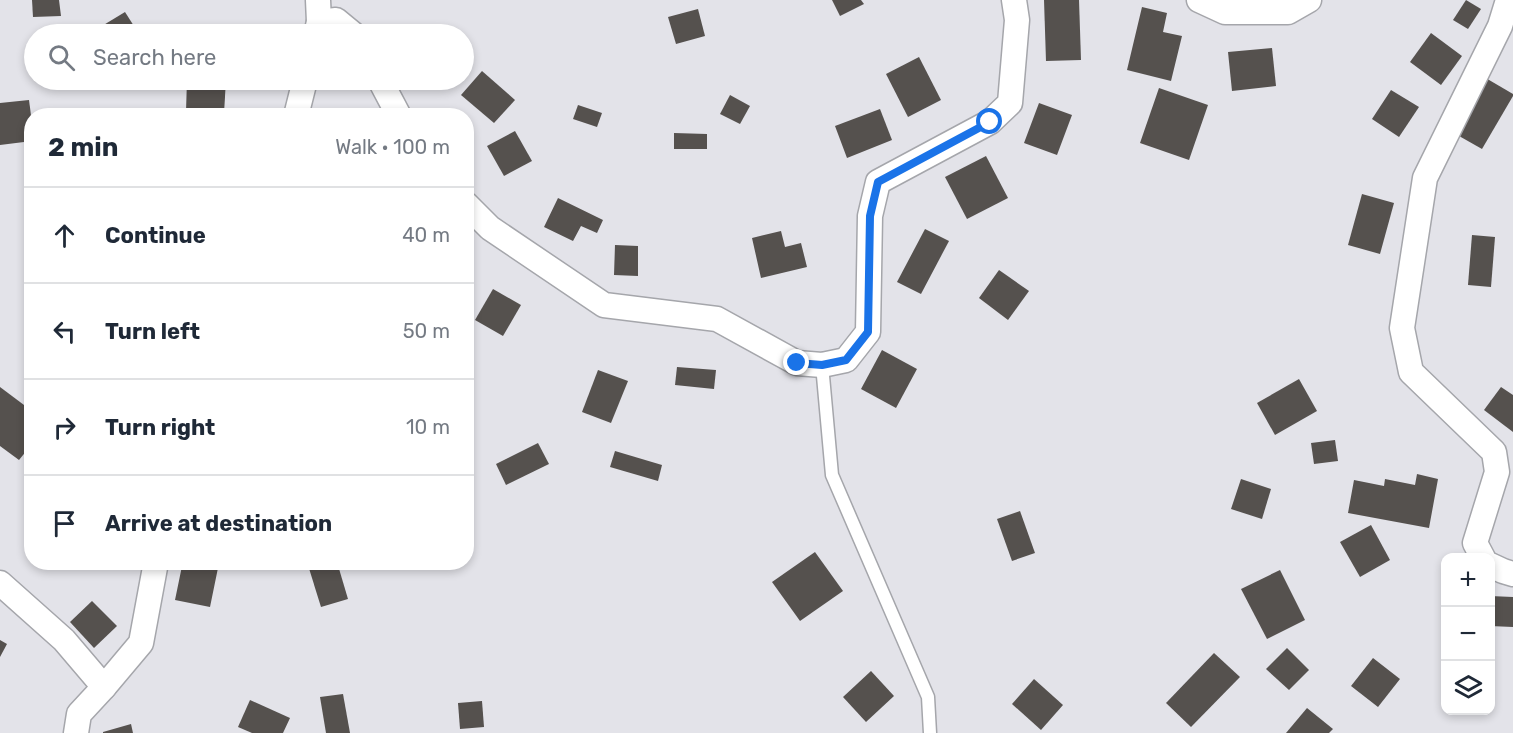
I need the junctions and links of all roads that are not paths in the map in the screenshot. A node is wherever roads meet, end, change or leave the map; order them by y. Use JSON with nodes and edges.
{"nodes":[{"id":1,"x":1014,"y":0,"type":"edge"},
{"id":2,"x":1199,"y":0,"type":"edge"},
{"id":3,"x":1309,"y":0,"type":"edge"},
{"id":4,"x":1509,"y":0,"type":"edge"},
{"id":5,"x":318,"y":19,"type":"edge"},
{"id":6,"x":340,"y":24,"type":"edge"},
{"id":7,"x":302,"y":90,"type":"edge"},
{"id":8,"x":385,"y":90,"type":"edge"},
{"id":9,"x":298,"y":108,"type":"edge"},
{"id":10,"x":395,"y":108,"type":"edge"},
{"id":11,"x":474,"y":212,"type":"edge"},
{"id":12,"x":822,"y":365,"type":"junction"},
{"id":13,"x":1480,"y":553,"type":"edge"},
{"id":14,"x":1495,"y":567,"type":"edge"},
{"id":15,"x":155,"y":570,"type":"edge"},
{"id":16,"x":1513,"y":574,"type":"edge"},
{"id":17,"x":0,"y":583,"type":"edge"},
{"id":18,"x":104,"y":687,"type":"junction"},
{"id":19,"x":76,"y":733,"type":"edge"},
{"id":20,"x":930,"y":733,"type":"edge"}],
"edges":[{"from":1,"to":12,"type":"street"},
{"from":2,"to":3,"type":"street"},
{"from":4,"to":13,"type":"street"},
{"from":5,"to":6,"type":"street"},
{"from":7,"to":9,"type":"street"},
{"from":8,"to":10,"type":"street"},
{"from":11,"to":12,"type":"street"},
{"from":12,"to":20,"type":"lane"},
{"from":14,"to":16,"type":"street"},
{"from":15,"to":18,"type":"street"},
{"from":17,"to":18,"type":"street"},
{"from":18,"to":19,"type":"street"}]}
